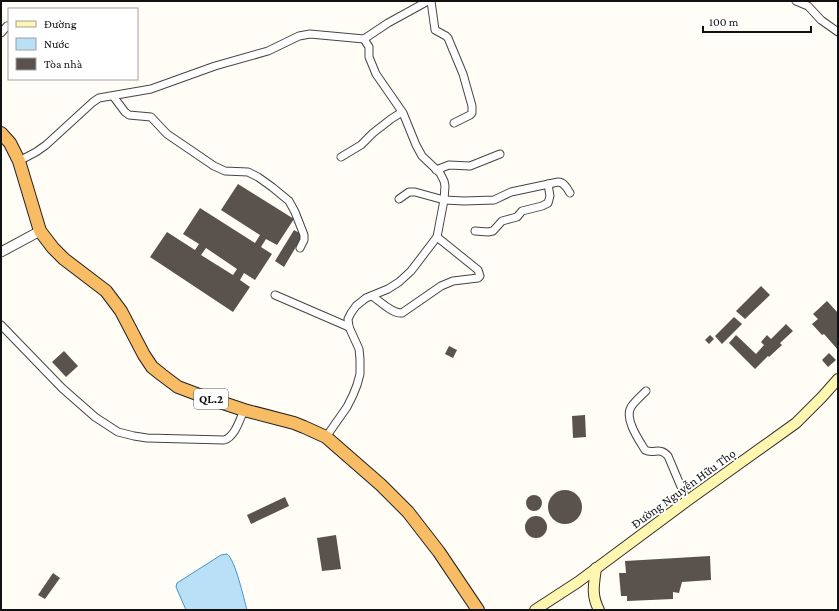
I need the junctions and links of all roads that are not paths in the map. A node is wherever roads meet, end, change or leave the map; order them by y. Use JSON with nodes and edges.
{"nodes":[{"id":1,"x":428,"y":1,"type":"edge"},
{"id":2,"x":431,"y":1,"type":"edge"},
{"id":3,"x":796,"y":1,"type":"edge"},
{"id":4,"x":6,"y":26,"type":"dead end"},
{"id":5,"x":838,"y":32,"type":"edge"},
{"id":6,"x":1,"y":33,"type":"edge"},
{"id":7,"x":364,"y":39,"type":"junction"},
{"id":8,"x":113,"y":96,"type":"junction"},
{"id":9,"x":402,"y":112,"type":"junction"},
{"id":10,"x":454,"y":123,"type":"dead end"},
{"id":11,"x":1,"y":133,"type":"edge"},
{"id":12,"x":500,"y":154,"type":"dead end"},
{"id":13,"x":341,"y":157,"type":"dead end"},
{"id":14,"x":19,"y":161,"type":"junction"},
{"id":15,"x":436,"y":170,"type":"junction"},
{"id":16,"x":548,"y":184,"type":"junction"},
{"id":17,"x":570,"y":193,"type":"dead end"},
{"id":18,"x":399,"y":199,"type":"dead end"},
{"id":19,"x":444,"y":200,"type":"junction"},
{"id":20,"x":40,"y":231,"type":"junction"},
{"id":21,"x":475,"y":232,"type":"dead end"},
{"id":22,"x":437,"y":238,"type":"junction"},
{"id":23,"x":300,"y":248,"type":"dead end"},
{"id":24,"x":1,"y":252,"type":"edge"},
{"id":25,"x":275,"y":295,"type":"dead end"},
{"id":26,"x":372,"y":296,"type":"junction"},
{"id":27,"x":1,"y":325,"type":"edge"},
{"id":28,"x":349,"y":326,"type":"junction"},
{"id":29,"x":838,"y":379,"type":"edge"},
{"id":30,"x":646,"y":391,"type":"dead end"},
{"id":31,"x":244,"y":410,"type":"junction"},
{"id":32,"x":326,"y":437,"type":"junction"},
{"id":33,"x":687,"y":501,"type":"junction"},
{"id":34,"x":596,"y":568,"type":"junction"},
{"id":35,"x":478,"y":610,"type":"edge"},
{"id":36,"x":535,"y":610,"type":"edge"},
{"id":37,"x":599,"y":610,"type":"edge"}],
"edges":[{"from":1,"to":7,"type":"street"},
{"from":2,"to":10,"type":"street"},
{"from":3,"to":5,"type":"street"},
{"from":4,"to":6,"type":"street"},
{"from":7,"to":8,"type":"street"},
{"from":7,"to":9,"type":"street"},
{"from":8,"to":14,"type":"street"},
{"from":8,"to":23,"type":"street"},
{"from":9,"to":13,"type":"street"},
{"from":9,"to":15,"type":"street"},
{"from":11,"to":14,"type":"highway","number":"QL.2"},
{"from":12,"to":15,"type":"street"},
{"from":14,"to":20,"type":"highway","number":"QL.2"},
{"from":15,"to":19,"type":"street"},
{"from":16,"to":17,"type":"street"},
{"from":16,"to":19,"type":"street"},
{"from":16,"to":21,"type":"street"},
{"from":18,"to":19,"type":"street"},
{"from":19,"to":22,"type":"street"},
{"from":20,"to":24,"type":"street"},
{"from":20,"to":31,"type":"highway","number":"QL.2"},
{"from":22,"to":26,"type":"street"},
{"from":22,"to":26,"type":"street"},
{"from":25,"to":28,"type":"street"},
{"from":26,"to":28,"type":"street"},
{"from":27,"to":31,"type":"street"},
{"from":28,"to":32,"type":"street"},
{"from":29,"to":33,"type":"main road","name":"Đường Nguyễn Hữu Thọ"},
{"from":30,"to":33,"type":"street"},
{"from":31,"to":32,"type":"highway","number":"QL.2"},
{"from":32,"to":35,"type":"highway","number":"QL.2"},
{"from":33,"to":34,"type":"main road","name":"Đường Nguyễn Hữu Thọ"},
{"from":34,"to":36,"type":"main road","name":"Đường Nguyễn Hữu Thọ"},
{"from":34,"to":37,"type":"main road"}]}
